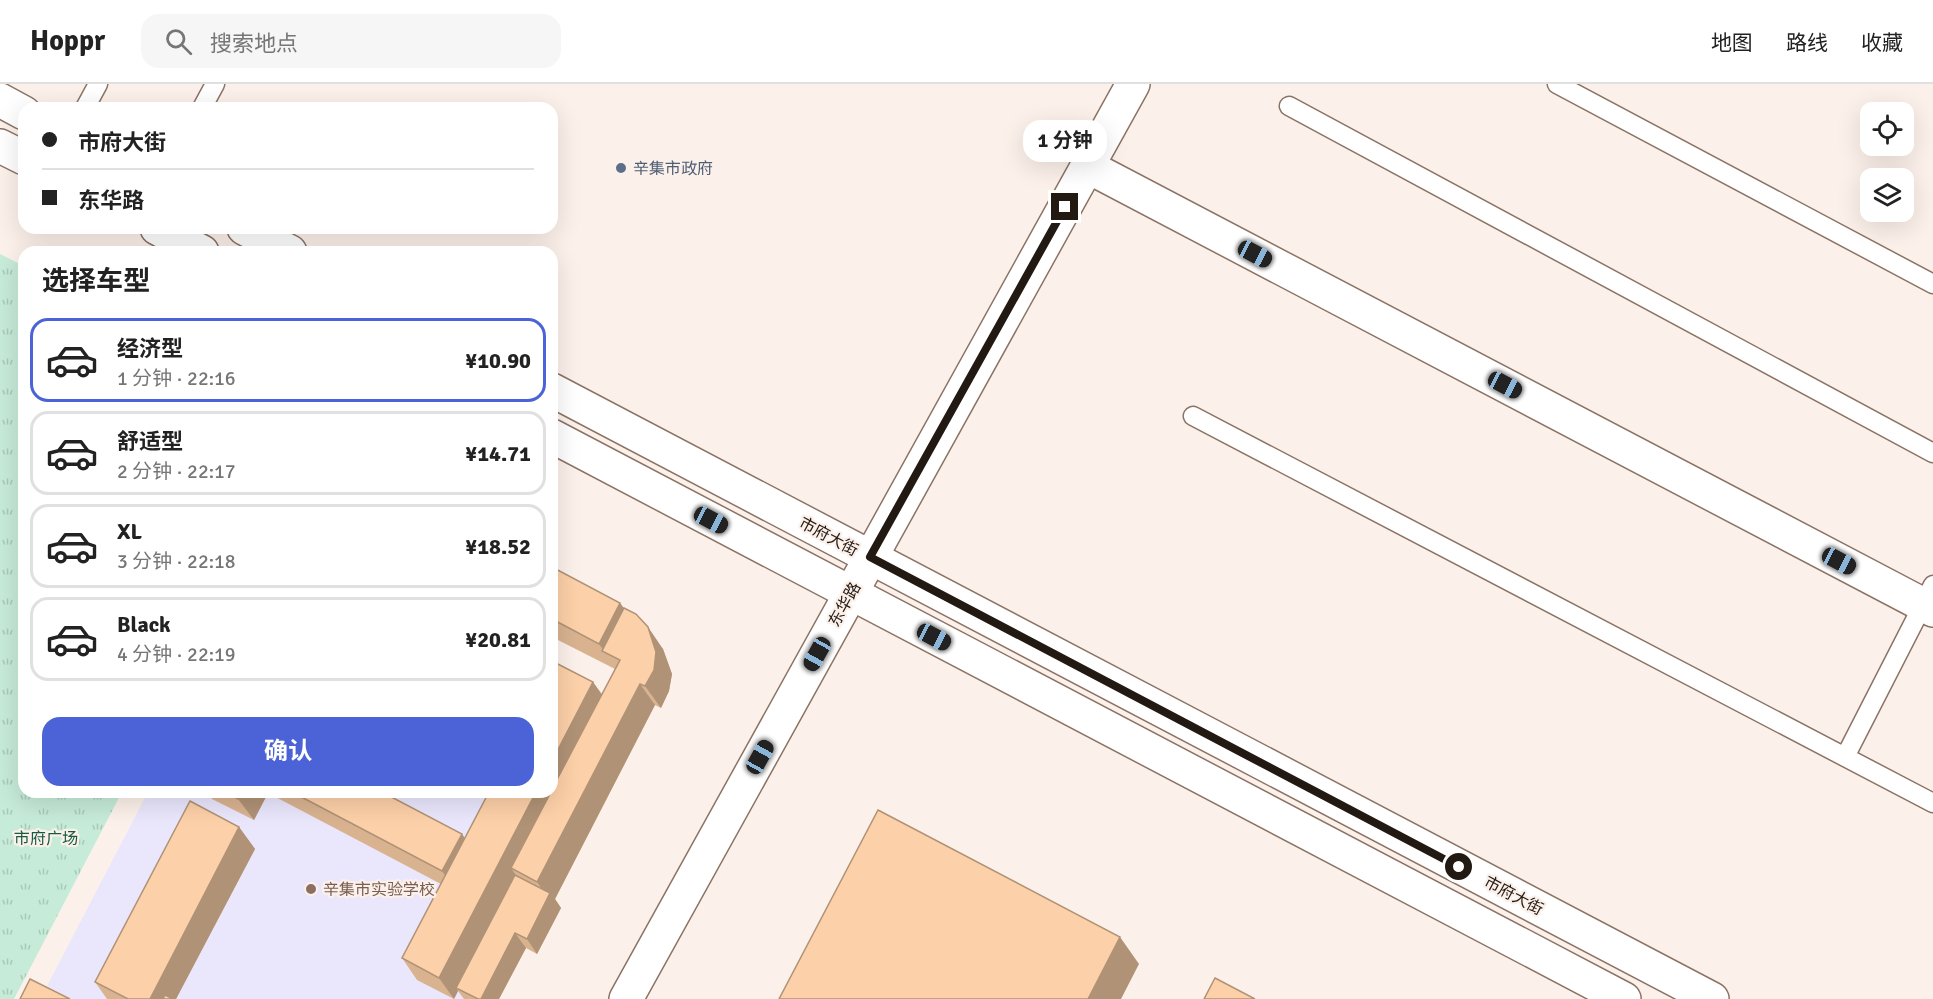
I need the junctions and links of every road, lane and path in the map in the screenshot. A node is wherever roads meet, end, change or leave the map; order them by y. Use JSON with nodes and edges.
{"nodes":[{"id":1,"x":98,"y":84,"type":"edge"},
{"id":2,"x":215,"y":84,"type":"edge"},
{"id":3,"x":1133,"y":84,"type":"edge"},
{"id":4,"x":1557,"y":84,"type":"edge"},
{"id":5,"x":0,"y":100,"type":"edge"},
{"id":6,"x":88,"y":102,"type":"edge"},
{"id":7,"x":205,"y":102,"type":"edge"},
{"id":8,"x":1289,"y":106,"type":"dead end"},
{"id":9,"x":18,"y":110,"type":"edge"},
{"id":10,"x":0,"y":146,"type":"edge"},
{"id":11,"x":18,"y":155,"type":"edge"},
{"id":12,"x":1087,"y":166,"type":"junction"},
{"id":13,"x":168,"y":234,"type":"edge"},
{"id":14,"x":256,"y":234,"type":"edge"},
{"id":15,"x":191,"y":246,"type":"edge"},
{"id":16,"x":278,"y":246,"type":"edge"},
{"id":17,"x":1933,"y":284,"type":"edge"},
{"id":18,"x":558,"y":393,"type":"edge"},
{"id":19,"x":1193,"y":416,"type":"dead end"},
{"id":20,"x":558,"y":439,"type":"edge"},
{"id":21,"x":1933,"y":453,"type":"edge"},
{"id":22,"x":870,"y":557,"type":"junction"},
{"id":23,"x":851,"y":593,"type":"junction"},
{"id":24,"x":1930,"y":600,"type":"edge"},
{"id":25,"x":1845,"y":757,"type":"junction"},
{"id":26,"x":1933,"y":803,"type":"edge"},
{"id":27,"x":626,"y":999,"type":"edge"},
{"id":28,"x":1624,"y":999,"type":"edge"},
{"id":29,"x":1712,"y":999,"type":"edge"}],
"edges":[{"from":1,"to":6,"type":"lane"},
{"from":2,"to":7,"type":"lane"},
{"from":3,"to":12,"type":"main road","name":"东华路"},
{"from":4,"to":17,"type":"lane"},
{"from":5,"to":9,"type":"main road"},
{"from":8,"to":21,"type":"lane"},
{"from":10,"to":11,"type":"main road"},
{"from":12,"to":22,"type":"main road","name":"东华路"},
{"from":12,"to":24,"type":"main road"},
{"from":13,"to":15,"type":"main road"},
{"from":14,"to":16,"type":"main road"},
{"from":18,"to":22,"type":"main road","name":"市府大街"},
{"from":19,"to":25,"type":"lane"},
{"from":20,"to":23,"type":"main road"},
{"from":22,"to":23,"type":"main road","name":"东华路"},
{"from":22,"to":29,"type":"main road","name":"市府大街"},
{"from":23,"to":27,"type":"main road","name":"东华路"},
{"from":23,"to":28,"type":"main road"},
{"from":24,"to":25,"type":"lane"},
{"from":25,"to":26,"type":"lane"}]}
